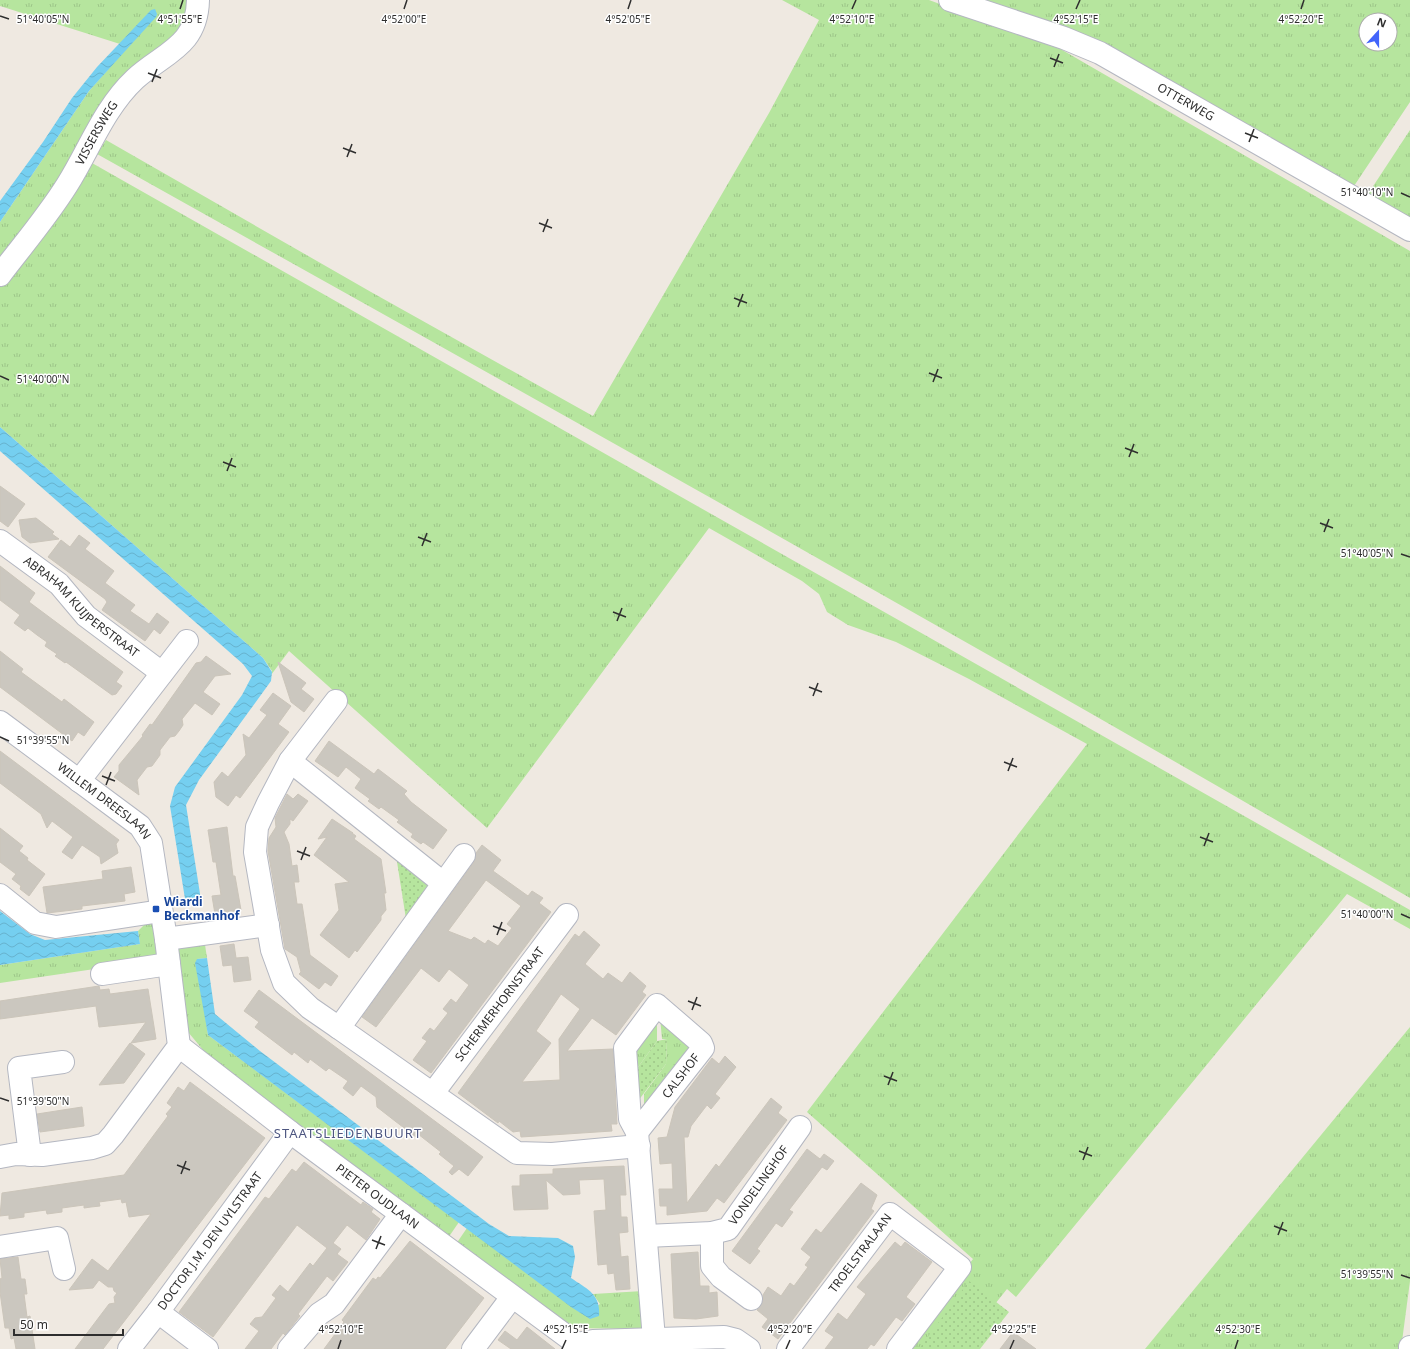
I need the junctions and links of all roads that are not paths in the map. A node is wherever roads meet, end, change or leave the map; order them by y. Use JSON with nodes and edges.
{"nodes":[{"id":1,"x":198,"y":0,"type":"edge"},
{"id":2,"x":950,"y":0,"type":"edge"},
{"id":3,"x":1410,"y":230,"type":"edge"},
{"id":4,"x":0,"y":275,"type":"edge"},
{"id":5,"x":0,"y":541,"type":"edge"},
{"id":6,"x":187,"y":641,"type":"dead end"},
{"id":7,"x":162,"y":674,"type":"junction"},
{"id":8,"x":336,"y":701,"type":"dead end"},
{"id":9,"x":0,"y":722,"type":"edge"},
{"id":10,"x":290,"y":762,"type":"junction"},
{"id":11,"x":79,"y":781,"type":"junction"},
{"id":12,"x":464,"y":855,"type":"dead end"},
{"id":13,"x":443,"y":883,"type":"junction"},
{"id":14,"x":0,"y":895,"type":"edge"},
{"id":15,"x":161,"y":911,"type":"junction"},
{"id":16,"x":566,"y":915,"type":"dead end"},
{"id":17,"x":268,"y":925,"type":"junction"},
{"id":18,"x":166,"y":939,"type":"junction"},
{"id":19,"x":169,"y":964,"type":"junction"},
{"id":20,"x":102,"y":974,"type":"dead end"},
{"id":21,"x":339,"y":1028,"type":"junction"},
{"id":22,"x":179,"y":1046,"type":"junction"},
{"id":23,"x":63,"y":1062,"type":"dead end"},
{"id":24,"x":433,"y":1093,"type":"junction"},
{"id":25,"x":800,"y":1127,"type":"dead end"},
{"id":26,"x":290,"y":1132,"type":"junction"},
{"id":27,"x":638,"y":1139,"type":"junction"},
{"id":28,"x":30,"y":1155,"type":"junction"},
{"id":29,"x":0,"y":1157,"type":"edge"},
{"id":30,"x":401,"y":1214,"type":"junction"},
{"id":31,"x":712,"y":1233,"type":"junction"},
{"id":32,"x":646,"y":1236,"type":"junction"},
{"id":33,"x":0,"y":1247,"type":"edge"},
{"id":34,"x":64,"y":1269,"type":"dead end"},
{"id":35,"x":512,"y":1297,"type":"junction"},
{"id":36,"x":751,"y":1299,"type":"dead end"},
{"id":37,"x":158,"y":1312,"type":"junction"},
{"id":38,"x":667,"y":1342,"type":"edge"},
{"id":39,"x":575,"y":1347,"type":"edge"},
{"id":40,"x":128,"y":1349,"type":"edge"},
{"id":41,"x":207,"y":1349,"type":"edge"},
{"id":42,"x":289,"y":1349,"type":"edge"},
{"id":43,"x":473,"y":1349,"type":"edge"},
{"id":44,"x":749,"y":1349,"type":"edge"},
{"id":45,"x":788,"y":1349,"type":"edge"},
{"id":46,"x":898,"y":1349,"type":"edge"}],
"edges":[{"from":1,"to":4,"type":"street","name":"VISSERSWEG"},
{"from":2,"to":3,"type":"street","name":"OTTERWEG"},
{"from":5,"to":7,"type":"street","name":"ABRAHAM KUIJPERSTRAAT"},
{"from":6,"to":7,"type":"street"},
{"from":7,"to":11,"type":"street"},
{"from":8,"to":10,"type":"street"},
{"from":9,"to":11,"type":"street","name":"WILLEM DREESLAAN"},
{"from":10,"to":13,"type":"street"},
{"from":10,"to":17,"type":"street"},
{"from":11,"to":15,"type":"street","name":"WILLEM DREESLAAN"},
{"from":12,"to":13,"type":"street"},
{"from":13,"to":21,"type":"street"},
{"from":14,"to":15,"type":"street"},
{"from":15,"to":18,"type":"street","name":"WILLEM DREESLAAN"},
{"from":16,"to":24,"type":"street","name":"SCHERMERHORNSTRAAT"},
{"from":17,"to":18,"type":"street"},
{"from":17,"to":21,"type":"street"},
{"from":18,"to":19,"type":"street","name":"WILLEM DREESLAAN"},
{"from":19,"to":20,"type":"street"},
{"from":19,"to":22,"type":"street","name":"WILLEM DREESLAAN"},
{"from":21,"to":24,"type":"street"},
{"from":22,"to":26,"type":"street","name":"PIETER OUDLAAN"},
{"from":22,"to":28,"type":"street"},
{"from":23,"to":28,"type":"street"},
{"from":24,"to":27,"type":"street"},
{"from":25,"to":31,"type":"street","name":"VONDELINGHOF"},
{"from":26,"to":30,"type":"street","name":"PIETER OUDLAAN"},
{"from":26,"to":37,"type":"street","name":"DOCTOR J.M. DEN UYLSTRAAT"},
{"from":27,"to":27,"type":"street","name":"CALSHOF"},
{"from":27,"to":32,"type":"street","name":"CALSHOF"},
{"from":28,"to":29,"type":"street"},
{"from":30,"to":35,"type":"street","name":"PIETER OUDLAAN"},
{"from":30,"to":42,"type":"street"},
{"from":31,"to":32,"type":"street","name":"VONDELINGHOF"},
{"from":31,"to":36,"type":"street"},
{"from":32,"to":38,"type":"street","name":"CALSHOF"},
{"from":33,"to":34,"type":"street"},
{"from":35,"to":39,"type":"street","name":"PIETER OUDLAAN"},
{"from":35,"to":43,"type":"street"},
{"from":37,"to":40,"type":"street","name":"DOCTOR J.M. DEN UYLSTRAAT"},
{"from":37,"to":41,"type":"street"},
{"from":38,"to":39,"type":"street"},
{"from":38,"to":44,"type":"street"},
{"from":45,"to":46,"type":"street","name":"TROELSTRALAAN"}]}
